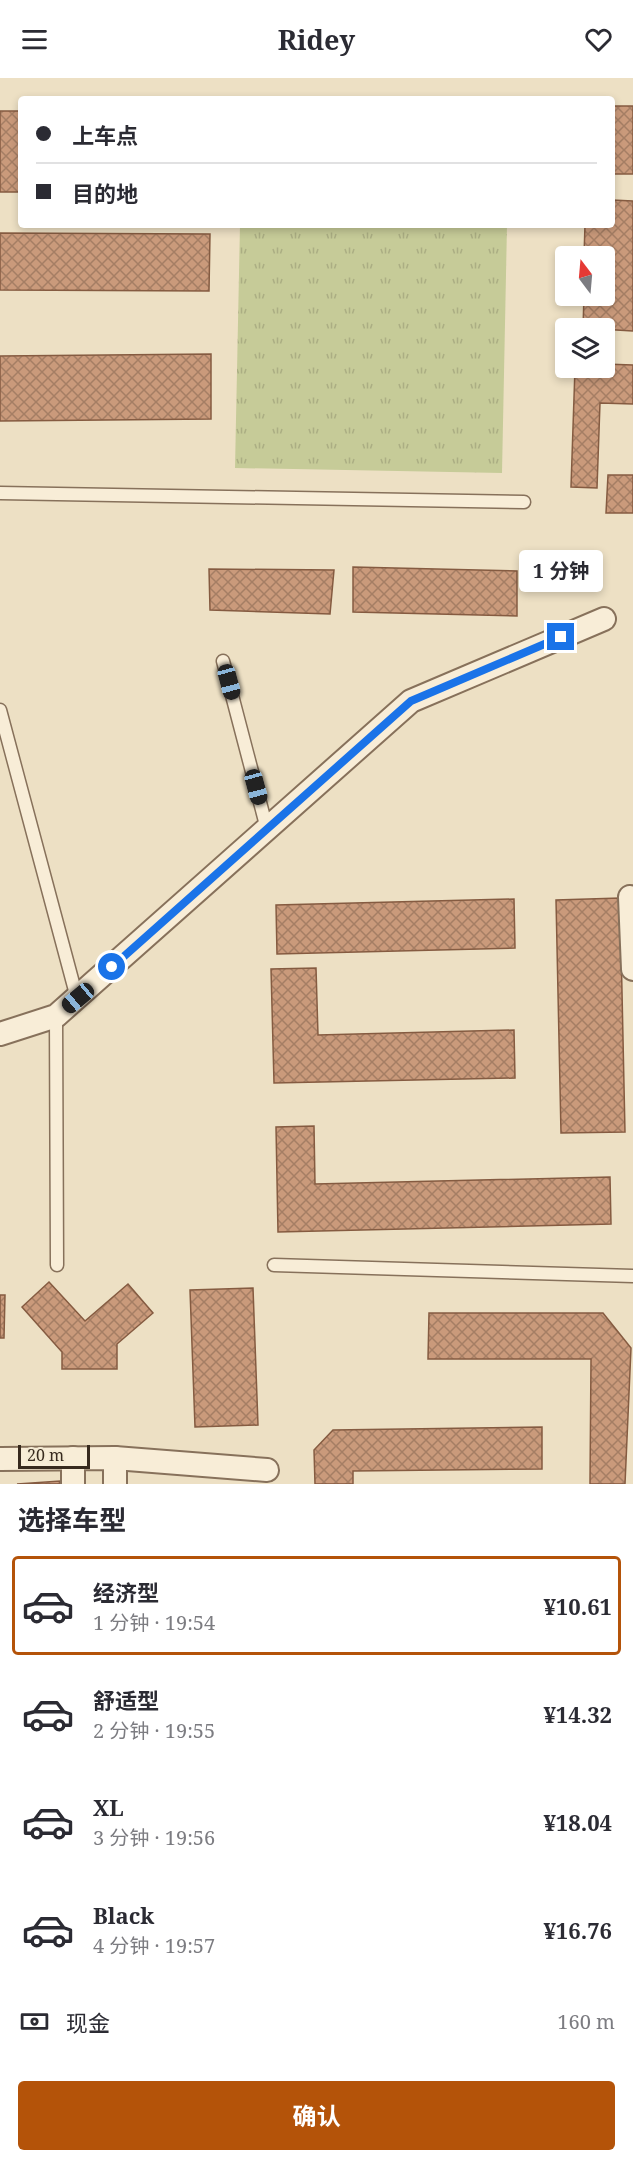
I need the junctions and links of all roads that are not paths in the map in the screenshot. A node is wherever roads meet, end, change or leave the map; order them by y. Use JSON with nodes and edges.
{"nodes":[{"id":1,"x":0,"y":493,"type":"edge"},
{"id":2,"x":524,"y":502,"type":"dead end"},
{"id":3,"x":604,"y":619,"type":"dead end"},
{"id":4,"x":223,"y":661,"type":"dead end"},
{"id":5,"x":0,"y":710,"type":"edge"},
{"id":6,"x":267,"y":829,"type":"junction"},
{"id":7,"x":630,"y":897,"type":"dead end"},
{"id":8,"x":633,"y":969,"type":"edge"},
{"id":9,"x":78,"y":998,"type":"junction"},
{"id":10,"x":56,"y":1016,"type":"junction"},
{"id":11,"x":0,"y":1034,"type":"edge"},
{"id":12,"x":274,"y":1264,"type":"dead end"},
{"id":13,"x":57,"y":1265,"type":"dead end"},
{"id":14,"x":633,"y":1276,"type":"edge"},
{"id":15,"x":73,"y":1458,"type":"junction"},
{"id":16,"x":115,"y":1458,"type":"junction"},
{"id":17,"x":0,"y":1459,"type":"edge"},
{"id":18,"x":267,"y":1470,"type":"dead end"},
{"id":19,"x":73,"y":1484,"type":"edge"},
{"id":20,"x":115,"y":1484,"type":"edge"}],
"edges":[{"from":1,"to":2,"type":"lane"},
{"from":3,"to":6,"type":"street"},
{"from":4,"to":6,"type":"lane"},
{"from":5,"to":9,"type":"lane"},
{"from":6,"to":9,"type":"street"},
{"from":7,"to":8,"type":"street"},
{"from":9,"to":10,"type":"street"},
{"from":10,"to":11,"type":"street"},
{"from":10,"to":13,"type":"lane"},
{"from":12,"to":14,"type":"lane"},
{"from":15,"to":16,"type":"street"},
{"from":15,"to":17,"type":"street"},
{"from":15,"to":19,"type":"street"},
{"from":16,"to":18,"type":"street"},
{"from":16,"to":20,"type":"street"}]}
